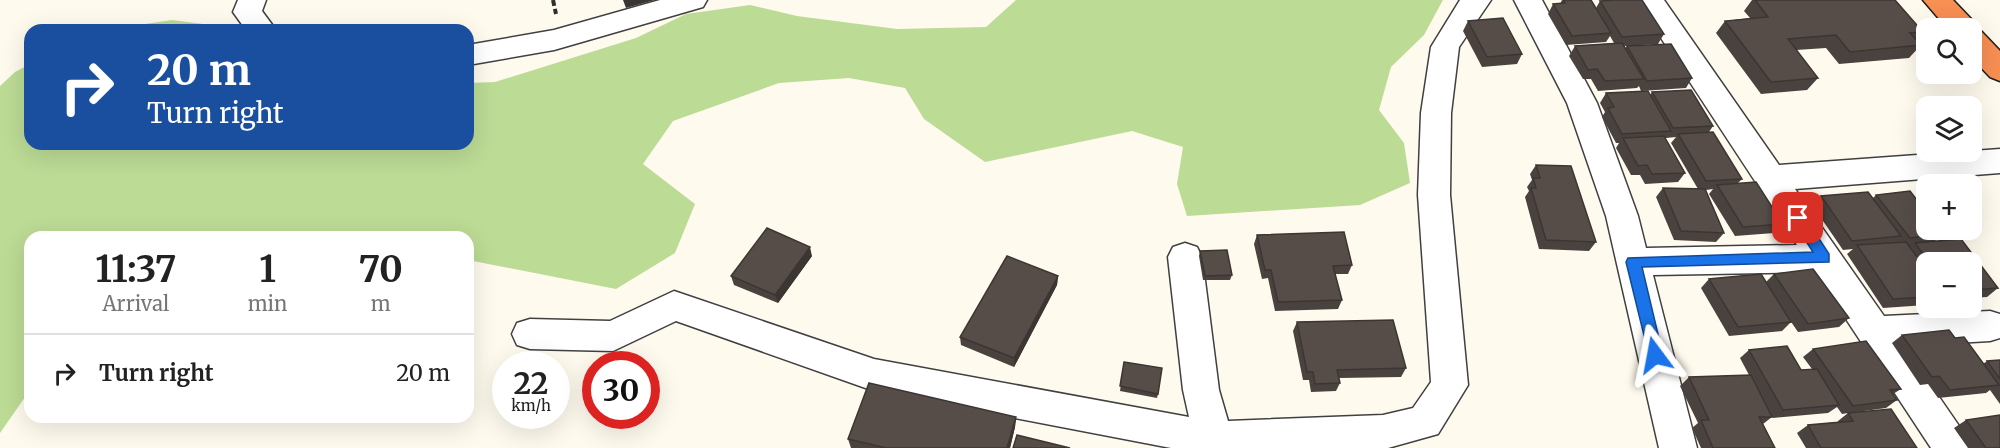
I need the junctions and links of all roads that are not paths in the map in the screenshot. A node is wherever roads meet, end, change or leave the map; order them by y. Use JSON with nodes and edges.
{"nodes":[{"id":1,"x":252,"y":0,"type":"edge"},
{"id":2,"x":693,"y":0,"type":"edge"},
{"id":3,"x":1477,"y":0,"type":"edge"},
{"id":4,"x":1528,"y":0,"type":"edge"},
{"id":5,"x":1650,"y":0,"type":"edge"},
{"id":6,"x":1937,"y":0,"type":"edge"},
{"id":7,"x":1954,"y":18,"type":"edge"},
{"id":8,"x":257,"y":24,"type":"edge"},
{"id":9,"x":1982,"y":50,"type":"edge"},
{"id":10,"x":474,"y":54,"type":"edge"},
{"id":11,"x":2000,"y":70,"type":"edge"},
{"id":12,"x":2000,"y":161,"type":"edge"},
{"id":13,"x":1772,"y":178,"type":"junction"},
{"id":14,"x":1185,"y":257,"type":"dead end"},
{"id":15,"x":1824,"y":258,"type":"junction"},
{"id":16,"x":1633,"y":262,"type":"junction"},
{"id":17,"x":1990,"y":326,"type":"dead end"},
{"id":18,"x":1874,"y":332,"type":"junction"},
{"id":19,"x":530,"y":334,"type":"dead end"},
{"id":20,"x":1216,"y":443,"type":"edge"},
{"id":21,"x":1678,"y":448,"type":"edge"},
{"id":22,"x":1953,"y":448,"type":"edge"}],
"edges":[{"from":1,"to":8,"type":"street"},
{"from":2,"to":10,"type":"street"},
{"from":3,"to":20,"type":"street"},
{"from":4,"to":16,"type":"street"},
{"from":5,"to":13,"type":"street"},
{"from":6,"to":7,"type":"highway"},
{"from":9,"to":11,"type":"highway"},
{"from":12,"to":13,"type":"street"},
{"from":13,"to":15,"type":"street"},
{"from":14,"to":20,"type":"street"},
{"from":15,"to":16,"type":"street"},
{"from":15,"to":18,"type":"street"},
{"from":16,"to":21,"type":"street"},
{"from":17,"to":18,"type":"street"},
{"from":18,"to":22,"type":"street"},
{"from":19,"to":20,"type":"street"}]}
